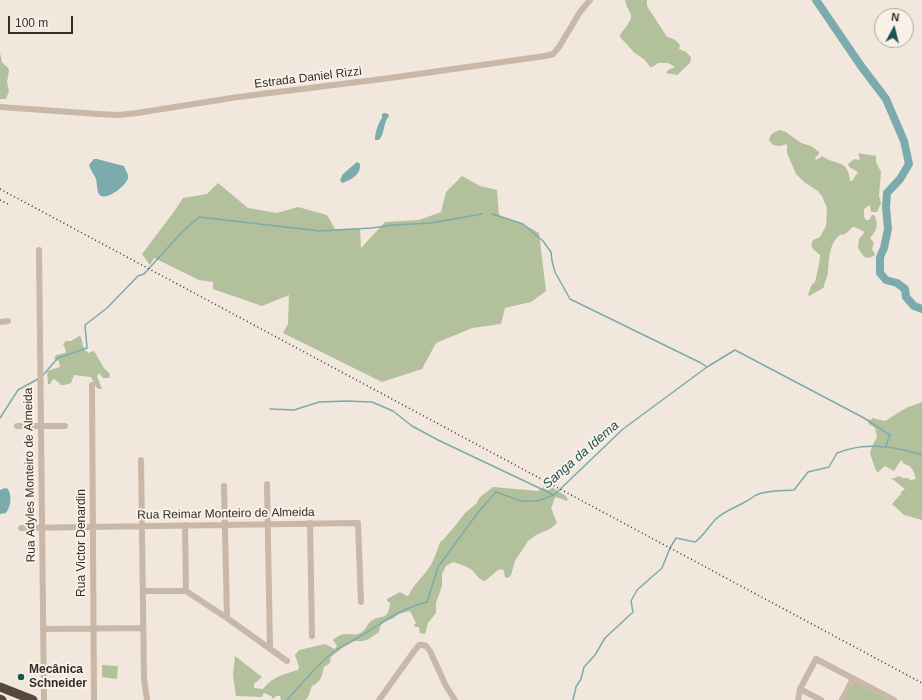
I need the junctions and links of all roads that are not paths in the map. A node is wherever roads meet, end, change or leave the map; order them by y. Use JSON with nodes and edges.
{"nodes":[{"id":1,"x":590,"y":0,"type":"edge"},
{"id":2,"x":0,"y":107,"type":"edge"},
{"id":3,"x":39,"y":250,"type":"dead end"},
{"id":4,"x":8,"y":321,"type":"dead end"},
{"id":5,"x":0,"y":322,"type":"edge"},
{"id":6,"x":92,"y":385,"type":"dead end"},
{"id":7,"x":16,"y":426,"type":"dead end"},
{"id":8,"x":41,"y":426,"type":"junction"},
{"id":9,"x":65,"y":426,"type":"dead end"},
{"id":10,"x":141,"y":460,"type":"dead end"},
{"id":11,"x":267,"y":484,"type":"dead end"},
{"id":12,"x":224,"y":486,"type":"dead end"},
{"id":13,"x":310,"y":523,"type":"junction"},
{"id":14,"x":268,"y":524,"type":"junction"},
{"id":15,"x":185,"y":525,"type":"junction"},
{"id":16,"x":225,"y":525,"type":"junction"},
{"id":17,"x":142,"y":526,"type":"junction"},
{"id":18,"x":93,"y":527,"type":"junction"},
{"id":19,"x":21,"y":528,"type":"dead end"},
{"id":20,"x":42,"y":528,"type":"junction"},
{"id":21,"x":143,"y":591,"type":"junction"},
{"id":22,"x":186,"y":591,"type":"junction"},
{"id":23,"x":361,"y":602,"type":"dead end"},
{"id":24,"x":227,"y":618,"type":"junction"},
{"id":25,"x":143,"y":628,"type":"junction"},
{"id":26,"x":43,"y":629,"type":"junction"},
{"id":27,"x":94,"y":629,"type":"junction"},
{"id":28,"x":312,"y":636,"type":"dead end"},
{"id":29,"x":270,"y":649,"type":"junction"},
{"id":30,"x":287,"y":660,"type":"dead end"},
{"id":31,"x":853,"y":679,"type":"junction"},
{"id":32,"x":0,"y":687,"type":"edge"},
{"id":33,"x":800,"y":689,"type":"junction"},
{"id":34,"x":33,"y":700,"type":"edge"},
{"id":35,"x":44,"y":700,"type":"edge"},
{"id":36,"x":94,"y":700,"type":"edge"},
{"id":37,"x":147,"y":700,"type":"edge"},
{"id":38,"x":379,"y":700,"type":"edge"},
{"id":39,"x":455,"y":700,"type":"edge"},
{"id":40,"x":798,"y":700,"type":"edge"},
{"id":41,"x":821,"y":700,"type":"edge"},
{"id":42,"x":842,"y":700,"type":"edge"},
{"id":43,"x":894,"y":700,"type":"edge"}],
"edges":[{"from":1,"to":2,"type":"street","name":"Estrada Daniel Rizzi"},
{"from":3,"to":8,"type":"street","name":"Rua Adyles Monteiro de Almeida"},
{"from":4,"to":5,"type":"street"},
{"from":6,"to":18,"type":"street","name":"Rua Victor Denardin"},
{"from":7,"to":8,"type":"street"},
{"from":8,"to":9,"type":"street"},
{"from":8,"to":20,"type":"street","name":"Rua Adyles Monteiro de Almeida"},
{"from":10,"to":17,"type":"street"},
{"from":11,"to":14,"type":"street"},
{"from":12,"to":16,"type":"street"},
{"from":13,"to":14,"type":"street","name":"Rua Reimar Monteiro de Almeida"},
{"from":13,"to":23,"type":"street","name":"Rua Reimar Monteiro de Almeida"},
{"from":13,"to":28,"type":"street"},
{"from":14,"to":16,"type":"street","name":"Rua Reimar Monteiro de Almeida"},
{"from":14,"to":29,"type":"street"},
{"from":15,"to":16,"type":"street","name":"Rua Reimar Monteiro de Almeida"},
{"from":15,"to":17,"type":"street","name":"Rua Reimar Monteiro de Almeida"},
{"from":15,"to":22,"type":"street"},
{"from":16,"to":24,"type":"street"},
{"from":17,"to":18,"type":"street","name":"Rua Reimar Monteiro de Almeida"},
{"from":17,"to":21,"type":"street"},
{"from":18,"to":20,"type":"street","name":"Rua Reimar Monteiro de Almeida"},
{"from":18,"to":27,"type":"street","name":"Rua Victor Denardin"},
{"from":19,"to":20,"type":"street","name":"Rua Reimar Monteiro de Almeida"},
{"from":20,"to":26,"type":"street","name":"Rua Adyles Monteiro de Almeida"},
{"from":21,"to":22,"type":"street"},
{"from":21,"to":25,"type":"street"},
{"from":22,"to":24,"type":"street"},
{"from":24,"to":29,"type":"street"},
{"from":25,"to":27,"type":"street"},
{"from":25,"to":37,"type":"street"},
{"from":26,"to":27,"type":"street"},
{"from":26,"to":35,"type":"street","name":"Rua Adyles Monteiro de Almeida"},
{"from":27,"to":36,"type":"street","name":"Rua Victor Denardin"},
{"from":29,"to":30,"type":"street"},
{"from":31,"to":33,"type":"street"},
{"from":31,"to":42,"type":"street"},
{"from":31,"to":43,"type":"street"},
{"from":32,"to":34,"type":"highway"},
{"from":33,"to":40,"type":"street"},
{"from":33,"to":41,"type":"street"},
{"from":38,"to":39,"type":"street"}]}
